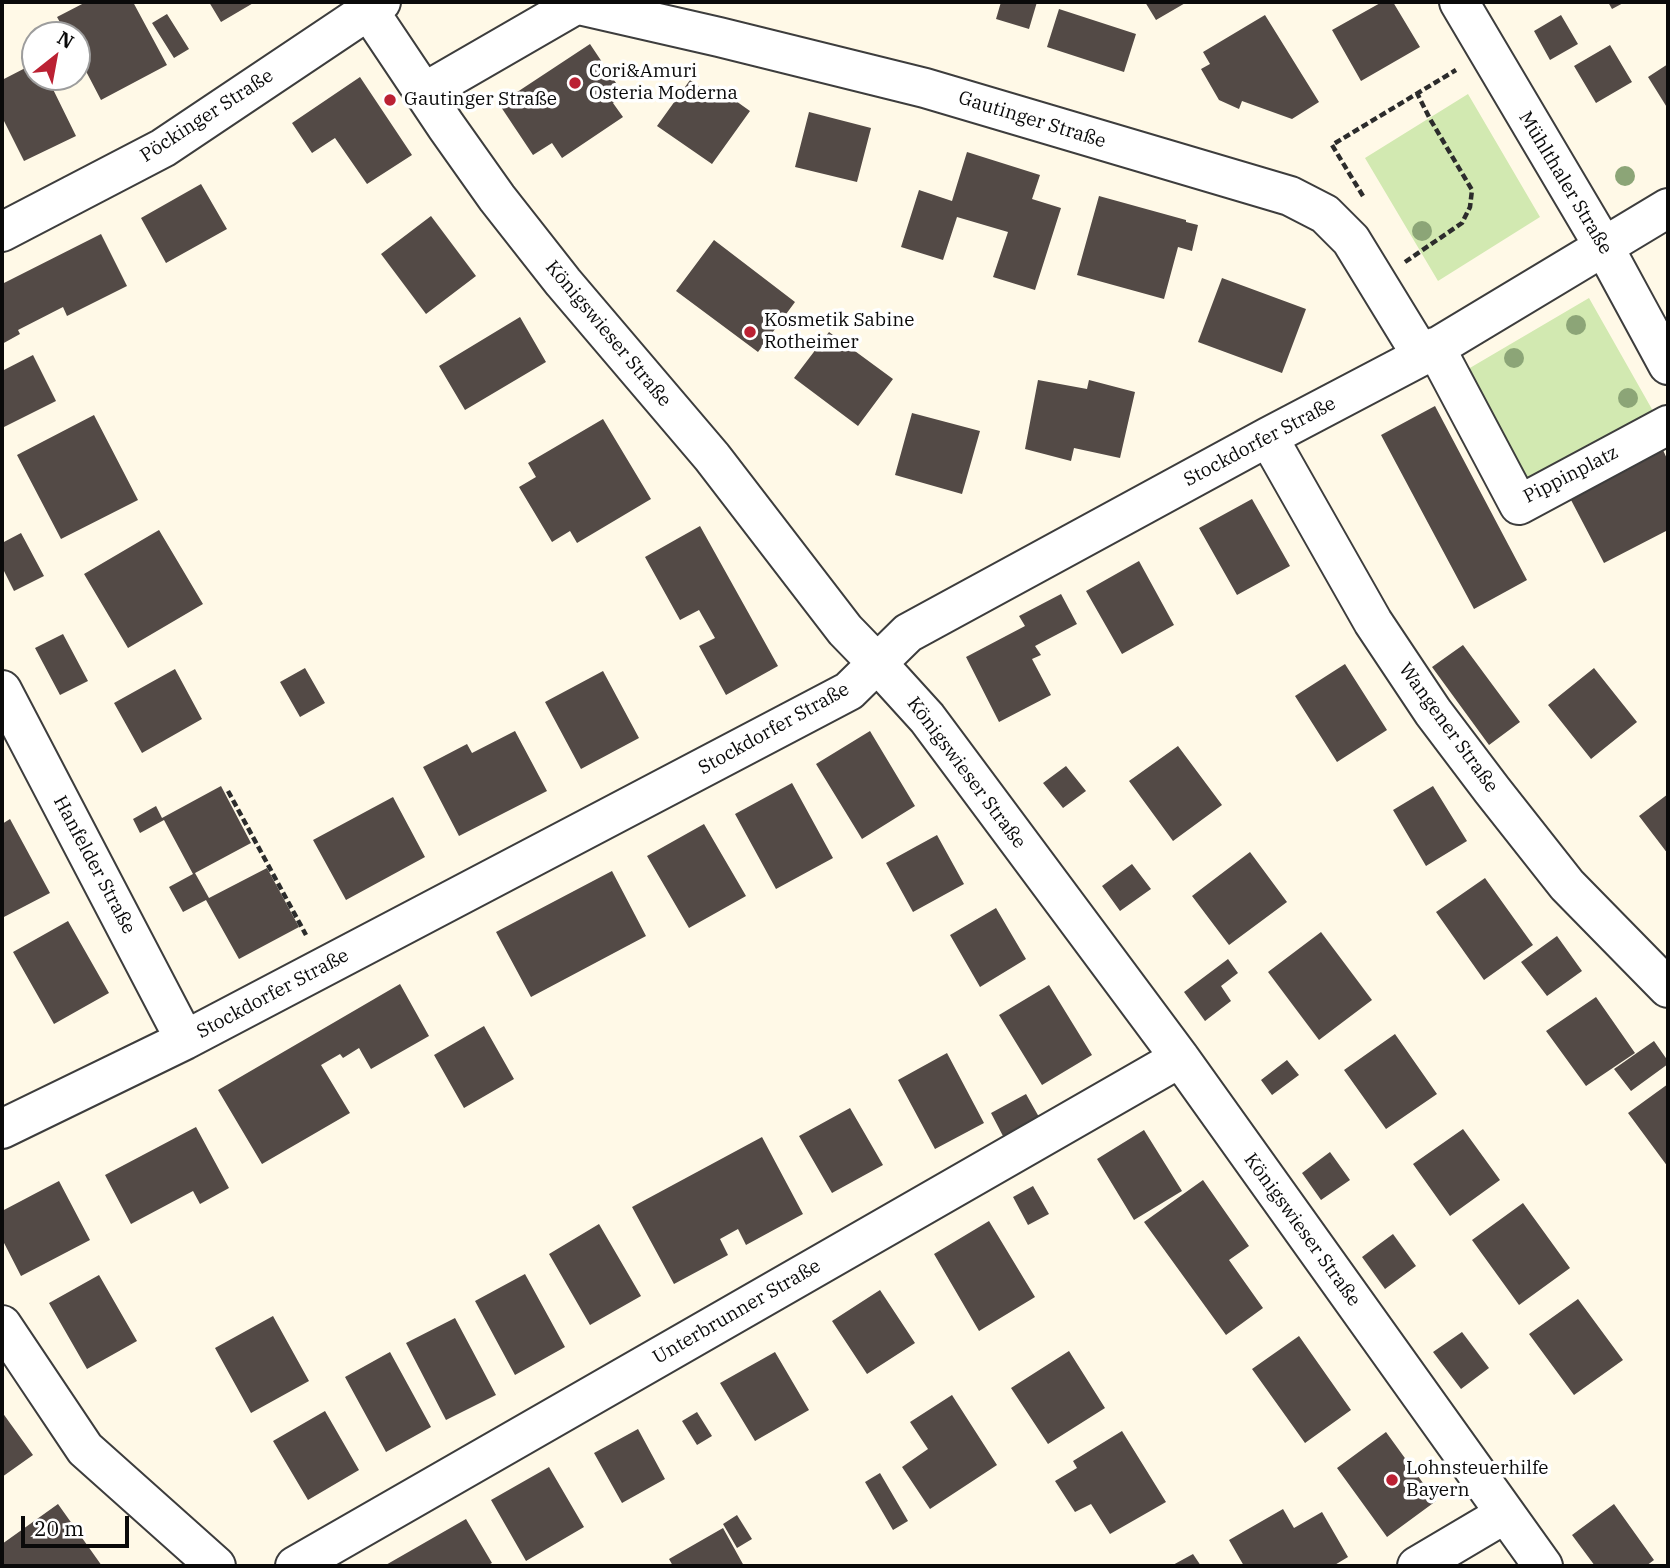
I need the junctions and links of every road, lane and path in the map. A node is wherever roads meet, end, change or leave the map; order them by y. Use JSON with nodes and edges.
{"nodes":[{"id":1,"x":1459,"y":2,"type":"edge"},
{"id":2,"x":571,"y":3,"type":"edge"},
{"id":3,"x":371,"y":4,"type":"edge"},
{"id":4,"x":1487,"y":51,"type":"junction"},
{"id":5,"x":423,"y":93,"type":"junction"},
{"id":6,"x":1418,"y":93,"type":"junction"},
{"id":7,"x":1368,"y":204,"type":"dead end"},
{"id":8,"x":1668,"y":208,"type":"edge"},
{"id":9,"x":2,"y":232,"type":"edge"},
{"id":10,"x":1604,"y":247,"type":"junction"},
{"id":11,"x":1411,"y":273,"type":"dead end"},
{"id":12,"x":1429,"y":351,"type":"junction"},
{"id":13,"x":1668,"y":365,"type":"edge"},
{"id":14,"x":1668,"y":425,"type":"edge"},
{"id":15,"x":1268,"y":437,"type":"junction"},
{"id":16,"x":877,"y":663,"type":"junction"},
{"id":17,"x":2,"y":690,"type":"edge"},
{"id":18,"x":228,"y":791,"type":"dead end"},
{"id":19,"x":323,"y":966,"type":"junction"},
{"id":20,"x":1668,"y":988,"type":"edge"},
{"id":21,"x":185,"y":1040,"type":"junction"},
{"id":22,"x":1180,"y":1058,"type":"junction"},
{"id":23,"x":2,"y":1129,"type":"edge"},
{"id":24,"x":2,"y":1325,"type":"edge"},
{"id":25,"x":1505,"y":1514,"type":"junction"},
{"id":26,"x":216,"y":1566,"type":"edge"},
{"id":27,"x":295,"y":1566,"type":"edge"},
{"id":28,"x":1417,"y":1566,"type":"edge"},
{"id":29,"x":1542,"y":1566,"type":"edge"}],
"edges":[{"from":1,"to":4,"type":"street","name":"Mühlthaler Straße"},
{"from":2,"to":5,"type":"street"},
{"from":2,"to":12,"type":"street","name":"Gautinger Straße"},
{"from":3,"to":5,"type":"street","name":"Königswieser Straße"},
{"from":3,"to":9,"type":"street","name":"Pöckinger Straße"},
{"from":4,"to":6,"type":"path"},
{"from":4,"to":10,"type":"street","name":"Mühlthaler Straße"},
{"from":5,"to":16,"type":"street","name":"Königswieser Straße"},
{"from":6,"to":7,"type":"path"},
{"from":6,"to":11,"type":"path"},
{"from":8,"to":10,"type":"street","name":"Stockdorfer Straße"},
{"from":10,"to":12,"type":"street","name":"Stockdorfer Straße"},
{"from":10,"to":13,"type":"street","name":"Mühlthaler Straße"},
{"from":12,"to":14,"type":"street","name":"Pippinplatz"},
{"from":12,"to":15,"type":"street","name":"Stockdorfer Straße"},
{"from":15,"to":16,"type":"street","name":"Stockdorfer Straße"},
{"from":15,"to":20,"type":"street","name":"Wangener Straße"},
{"from":16,"to":19,"type":"street","name":"Stockdorfer Straße"},
{"from":16,"to":22,"type":"street","name":"Königswieser Straße"},
{"from":17,"to":21,"type":"street","name":"Hanfelder Straße"},
{"from":18,"to":19,"type":"path"},
{"from":19,"to":21,"type":"street","name":"Stockdorfer Straße"},
{"from":21,"to":23,"type":"street","name":"Stockdorfer Straße"},
{"from":22,"to":25,"type":"street","name":"Königswieser Straße"},
{"from":22,"to":27,"type":"street","name":"Unterbrunner Straße"},
{"from":24,"to":26,"type":"street"},
{"from":25,"to":28,"type":"street"},
{"from":25,"to":29,"type":"street","name":"Königswieser Straße"}]}
